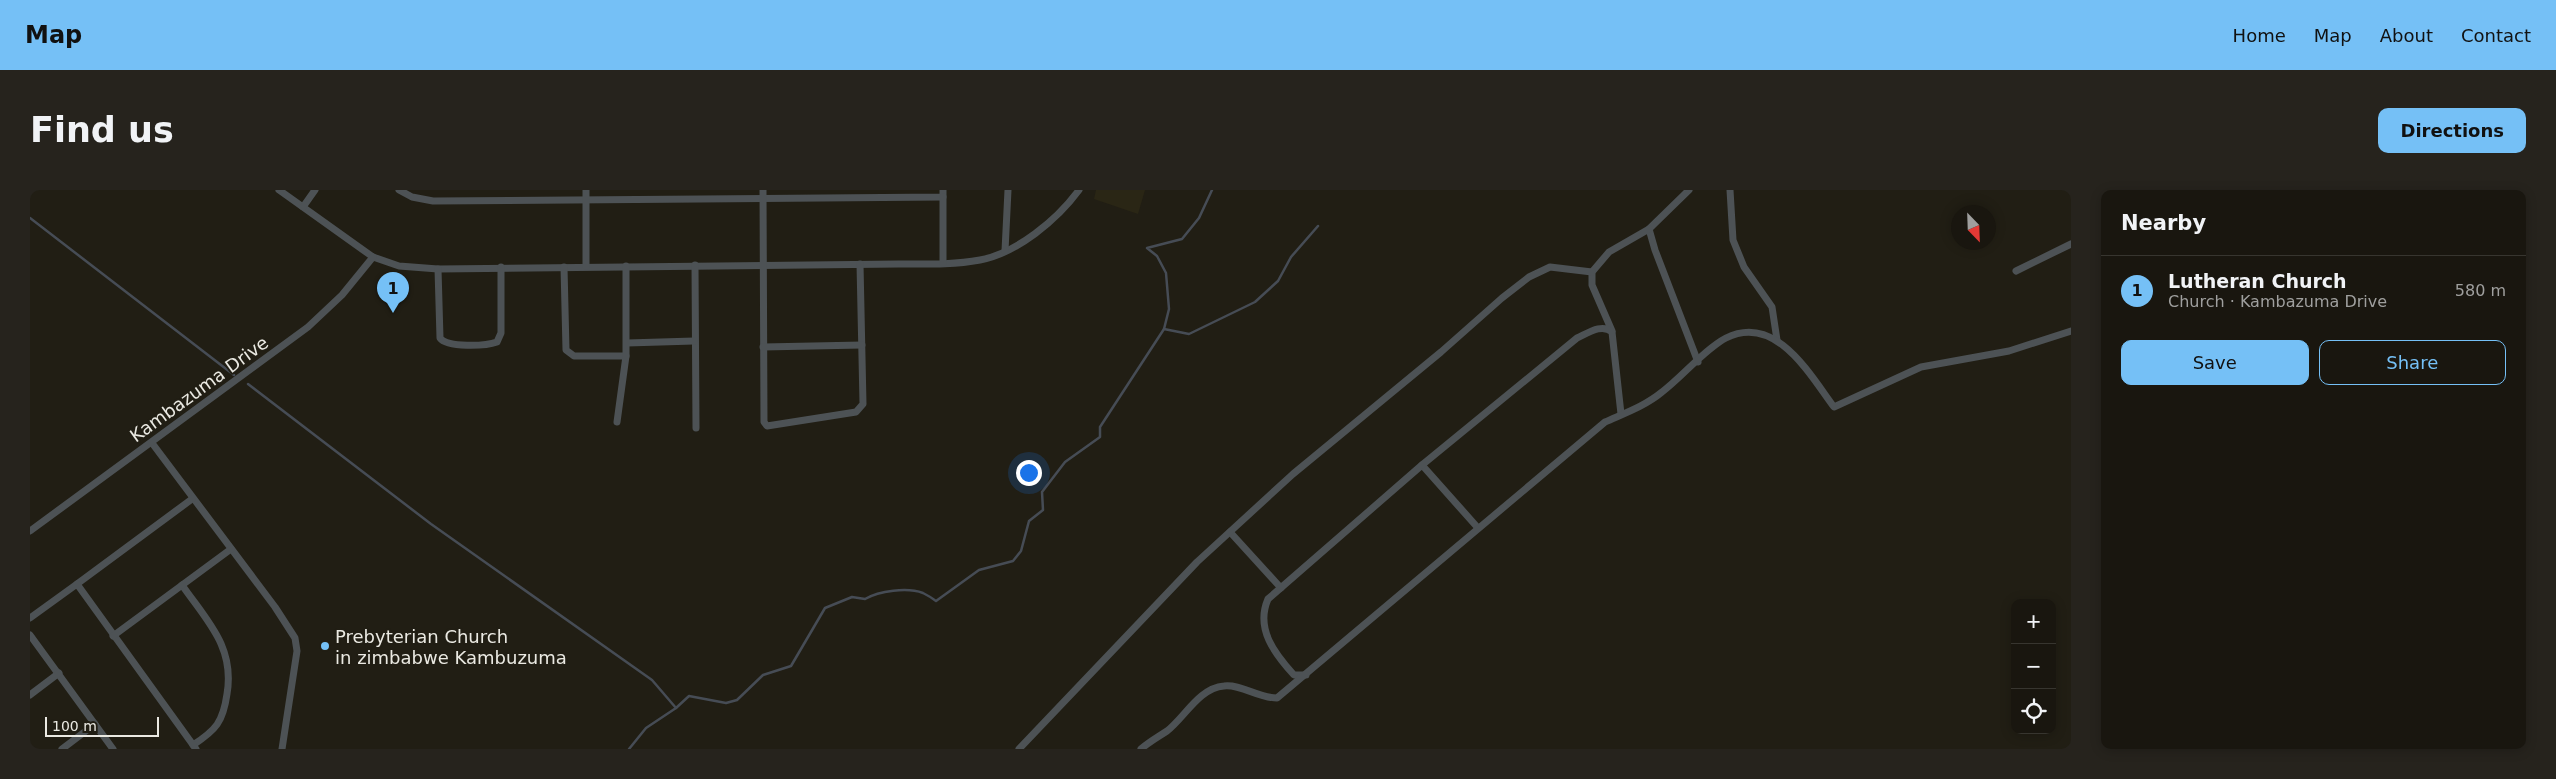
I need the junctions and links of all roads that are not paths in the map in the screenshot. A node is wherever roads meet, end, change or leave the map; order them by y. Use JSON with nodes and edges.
{"nodes":[{"id":1,"x":279,"y":190,"type":"edge"},
{"id":2,"x":315,"y":190,"type":"edge"},
{"id":3,"x":399,"y":190,"type":"edge"},
{"id":4,"x":586,"y":190,"type":"edge"},
{"id":5,"x":1008,"y":190,"type":"edge"},
{"id":6,"x":1079,"y":190,"type":"edge"},
{"id":7,"x":1689,"y":190,"type":"edge"},
{"id":8,"x":1730,"y":190,"type":"edge"},
{"id":9,"x":943,"y":193,"type":"edge"},
{"id":10,"x":763,"y":194,"type":"edge"},
{"id":11,"x":586,"y":199,"type":"junction"},
{"id":12,"x":303,"y":207,"type":"junction"},
{"id":13,"x":1649,"y":229,"type":"junction"},
{"id":14,"x":2071,"y":244,"type":"edge"},
{"id":15,"x":1005,"y":251,"type":"junction"},
{"id":16,"x":373,"y":257,"type":"junction"},
{"id":17,"x":944,"y":263,"type":"junction"},
{"id":18,"x":695,"y":264,"type":"junction"},
{"id":19,"x":762,"y":264,"type":"junction"},
{"id":20,"x":860,"y":264,"type":"junction"},
{"id":21,"x":586,"y":266,"type":"junction"},
{"id":22,"x":626,"y":266,"type":"junction"},
{"id":23,"x":501,"y":267,"type":"junction"},
{"id":24,"x":564,"y":267,"type":"junction"},
{"id":25,"x":438,"y":268,"type":"junction"},
{"id":26,"x":2016,"y":271,"type":"dead end"},
{"id":27,"x":1592,"y":272,"type":"junction"},
{"id":28,"x":2071,"y":331,"type":"edge"},
{"id":29,"x":1612,"y":332,"type":"junction"},
{"id":30,"x":1777,"y":340,"type":"junction"},
{"id":31,"x":694,"y":341,"type":"junction"},
{"id":32,"x":627,"y":343,"type":"junction"},
{"id":33,"x":862,"y":345,"type":"junction"},
{"id":34,"x":763,"y":347,"type":"junction"},
{"id":35,"x":626,"y":356,"type":"junction"},
{"id":36,"x":1698,"y":362,"type":"junction"},
{"id":37,"x":1622,"y":414,"type":"junction"},
{"id":38,"x":617,"y":422,"type":"dead end"},
{"id":39,"x":696,"y":428,"type":"dead end"},
{"id":40,"x":152,"y":443,"type":"junction"},
{"id":41,"x":1422,"y":465,"type":"junction"},
{"id":42,"x":192,"y":499,"type":"junction"},
{"id":43,"x":1478,"y":528,"type":"junction"},
{"id":44,"x":30,"y":531,"type":"edge"},
{"id":45,"x":1230,"y":532,"type":"junction"},
{"id":46,"x":231,"y":549,"type":"junction"},
{"id":47,"x":77,"y":584,"type":"junction"},
{"id":48,"x":182,"y":585,"type":"junction"},
{"id":49,"x":1281,"y":588,"type":"junction"},
{"id":50,"x":30,"y":618,"type":"edge"},
{"id":51,"x":30,"y":635,"type":"edge"},
{"id":52,"x":113,"y":636,"type":"junction"},
{"id":53,"x":59,"y":674,"type":"junction"},
{"id":54,"x":1306,"y":675,"type":"junction"},
{"id":55,"x":30,"y":695,"type":"edge"},
{"id":56,"x":95,"y":724,"type":"junction"},
{"id":57,"x":194,"y":747,"type":"edge"},
{"id":58,"x":62,"y":749,"type":"edge"},
{"id":59,"x":113,"y":749,"type":"edge"},
{"id":60,"x":282,"y":749,"type":"edge"},
{"id":61,"x":1019,"y":749,"type":"edge"},
{"id":62,"x":1141,"y":749,"type":"edge"}],
"edges":[{"from":1,"to":12,"type":"street"},
{"from":2,"to":12,"type":"street"},
{"from":3,"to":11,"type":"street"},
{"from":4,"to":11,"type":"street"},
{"from":5,"to":15,"type":"street"},
{"from":6,"to":15,"type":"street"},
{"from":7,"to":13,"type":"street"},
{"from":8,"to":30,"type":"street"},
{"from":9,"to":10,"type":"street"},
{"from":9,"to":17,"type":"street"},
{"from":10,"to":11,"type":"street"},
{"from":10,"to":19,"type":"street"},
{"from":11,"to":21,"type":"street"},
{"from":12,"to":16,"type":"street"},
{"from":13,"to":27,"type":"street"},
{"from":13,"to":36,"type":"street"},
{"from":14,"to":26,"type":"street"},
{"from":15,"to":17,"type":"street"},
{"from":16,"to":25,"type":"street"},
{"from":16,"to":40,"type":"street","name":"Kambazuma Drive"},
{"from":17,"to":20,"type":"street"},
{"from":18,"to":19,"type":"street"},
{"from":18,"to":22,"type":"street"},
{"from":18,"to":31,"type":"street"},
{"from":19,"to":20,"type":"street"},
{"from":19,"to":34,"type":"street"},
{"from":20,"to":33,"type":"street"},
{"from":21,"to":22,"type":"street"},
{"from":21,"to":24,"type":"street"},
{"from":22,"to":32,"type":"street"},
{"from":23,"to":24,"type":"street"},
{"from":23,"to":25,"type":"street"},
{"from":23,"to":25,"type":"street"},
{"from":24,"to":35,"type":"street"},
{"from":27,"to":29,"type":"street"},
{"from":27,"to":45,"type":"street"},
{"from":28,"to":30,"type":"street"},
{"from":29,"to":37,"type":"street"},
{"from":29,"to":41,"type":"street"},
{"from":30,"to":36,"type":"street"},
{"from":31,"to":32,"type":"street"},
{"from":31,"to":39,"type":"street"},
{"from":32,"to":35,"type":"street"},
{"from":33,"to":34,"type":"street"},
{"from":33,"to":34,"type":"street"},
{"from":35,"to":38,"type":"street"},
{"from":36,"to":37,"type":"street"},
{"from":37,"to":43,"type":"street"},
{"from":40,"to":42,"type":"street"},
{"from":40,"to":44,"type":"street","name":"Kambazuma Drive"},
{"from":41,"to":43,"type":"street"},
{"from":41,"to":49,"type":"street"},
{"from":42,"to":46,"type":"street"},
{"from":42,"to":47,"type":"street"},
{"from":43,"to":54,"type":"street"},
{"from":45,"to":49,"type":"street"},
{"from":45,"to":61,"type":"street"},
{"from":46,"to":48,"type":"street"},
{"from":46,"to":60,"type":"street"},
{"from":47,"to":50,"type":"street"},
{"from":47,"to":52,"type":"street"},
{"from":48,"to":52,"type":"street"},
{"from":48,"to":57,"type":"street"},
{"from":49,"to":54,"type":"street"},
{"from":51,"to":53,"type":"street"},
{"from":52,"to":57,"type":"street"},
{"from":53,"to":55,"type":"street"},
{"from":53,"to":56,"type":"street"},
{"from":54,"to":62,"type":"street"},
{"from":56,"to":58,"type":"street"},
{"from":56,"to":59,"type":"street"}]}
